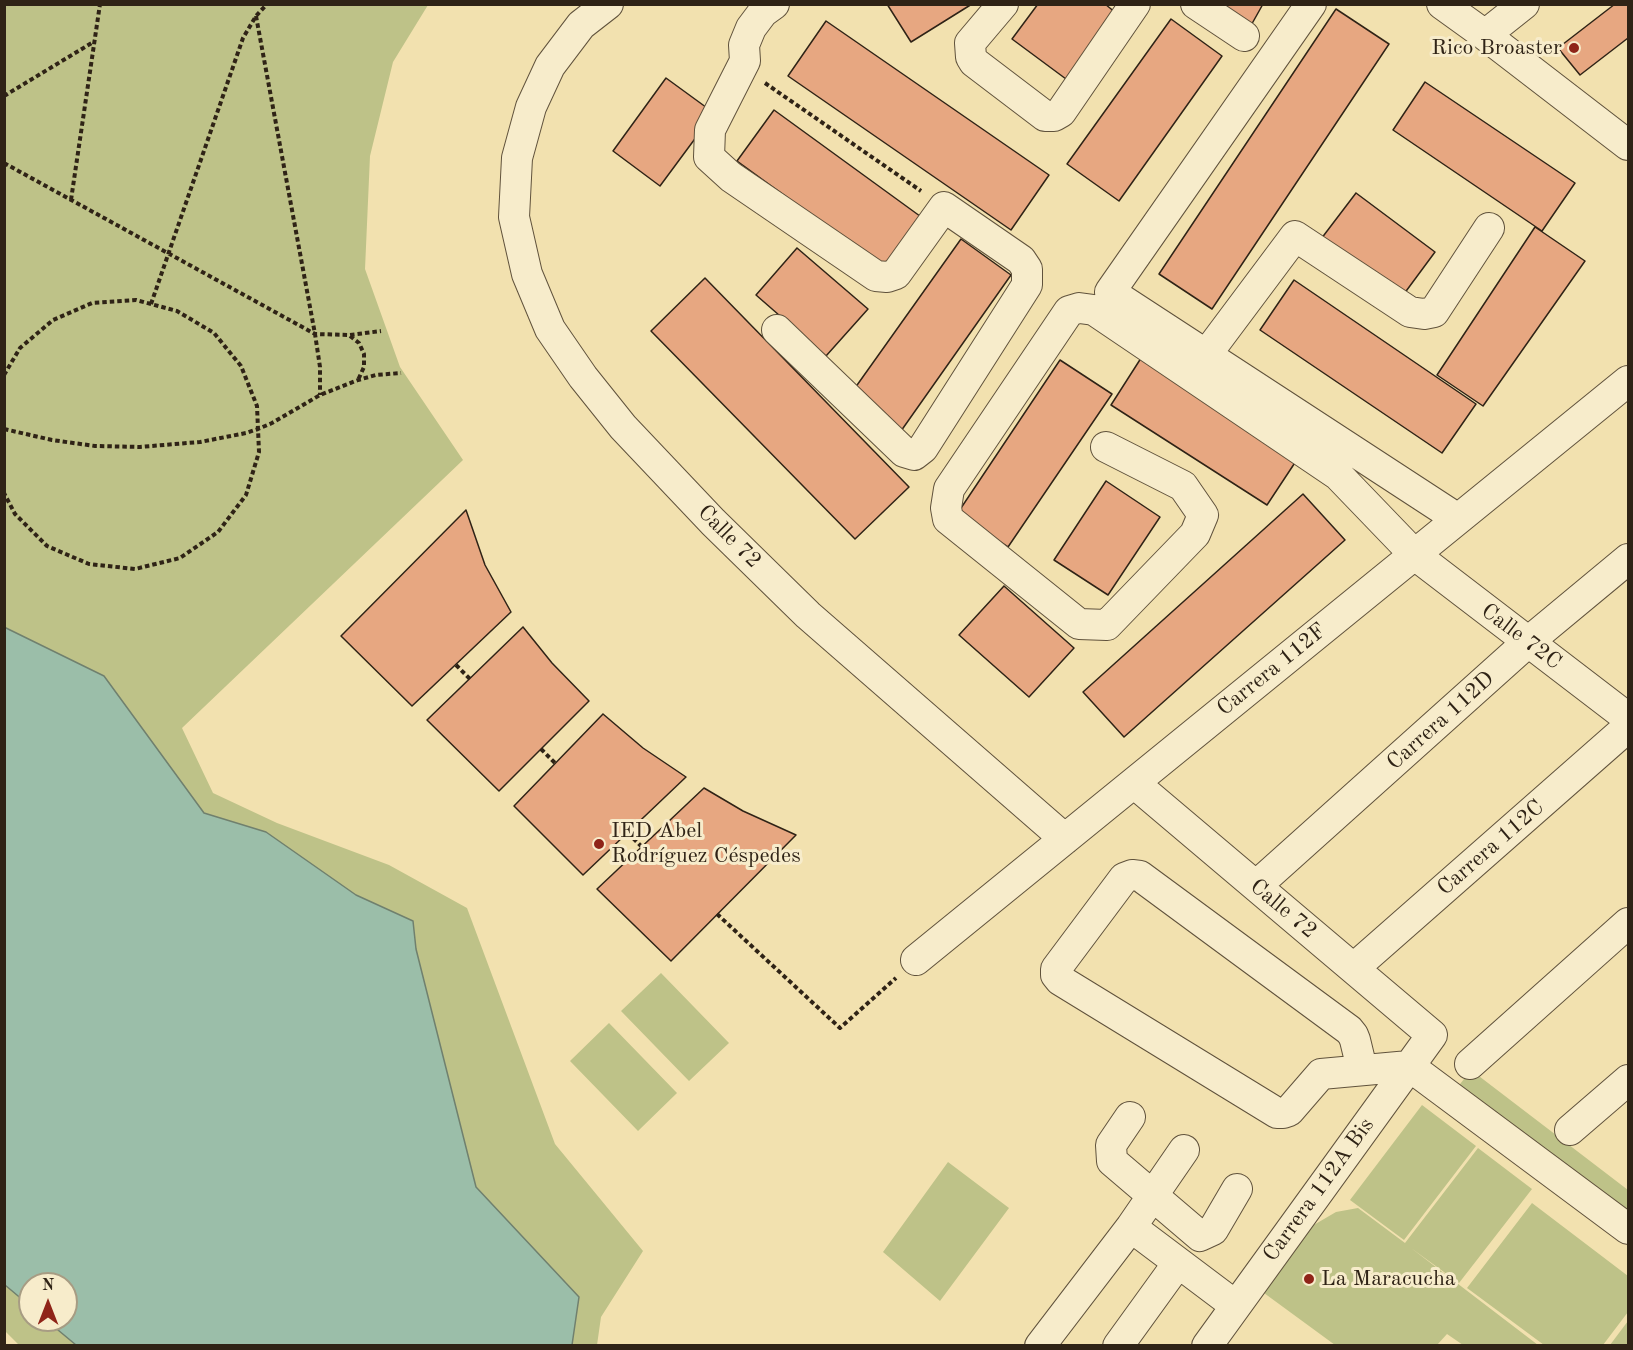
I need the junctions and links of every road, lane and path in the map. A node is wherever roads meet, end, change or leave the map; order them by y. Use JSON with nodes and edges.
{"nodes":[{"id":1,"x":100,"y":4,"type":"edge"},
{"id":2,"x":267,"y":4,"type":"edge"},
{"id":3,"x":608,"y":4,"type":"edge"},
{"id":4,"x":774,"y":4,"type":"edge"},
{"id":5,"x":1003,"y":4,"type":"edge"},
{"id":6,"x":1135,"y":4,"type":"edge"},
{"id":7,"x":1196,"y":4,"type":"edge"},
{"id":8,"x":1311,"y":4,"type":"edge"},
{"id":9,"x":1442,"y":4,"type":"edge"},
{"id":10,"x":1524,"y":4,"type":"edge"},
{"id":11,"x":256,"y":16,"type":"junction"},
{"id":12,"x":1485,"y":35,"type":"junction"},
{"id":13,"x":1244,"y":36,"type":"dead end"},
{"id":14,"x":95,"y":41,"type":"junction"},
{"id":15,"x":745,"y":61,"type":"junction"},
{"id":16,"x":4,"y":96,"type":"edge"},
{"id":17,"x":1629,"y":145,"type":"edge"},
{"id":18,"x":4,"y":163,"type":"edge"},
{"id":19,"x":70,"y":200,"type":"junction"},
{"id":20,"x":944,"y":207,"type":"junction"},
{"id":21,"x":1489,"y":228,"type":"dead end"},
{"id":22,"x":168,"y":253,"type":"junction"},
{"id":23,"x":151,"y":304,"type":"junction"},
{"id":24,"x":777,"y":330,"type":"dead end"},
{"id":25,"x":381,"y":331,"type":"dead end"},
{"id":26,"x":315,"y":334,"type":"junction"},
{"id":27,"x":350,"y":335,"type":"junction"},
{"id":28,"x":1206,"y":355,"type":"junction"},
{"id":29,"x":401,"y":373,"type":"dead end"},
{"id":30,"x":4,"y":375,"type":"edge"},
{"id":31,"x":358,"y":380,"type":"junction"},
{"id":32,"x":1629,"y":381,"type":"edge"},
{"id":33,"x":320,"y":395,"type":"junction"},
{"id":34,"x":4,"y":429,"type":"edge"},
{"id":35,"x":258,"y":429,"type":"junction"},
{"id":36,"x":1106,"y":447,"type":"dead end"},
{"id":37,"x":4,"y":493,"type":"edge"},
{"id":38,"x":1458,"y":519,"type":"junction"},
{"id":39,"x":1415,"y":555,"type":"junction"},
{"id":40,"x":1629,"y":559,"type":"edge"},
{"id":41,"x":1528,"y":642,"type":"junction"},
{"id":42,"x":456,"y":665,"type":"dead end"},
{"id":43,"x":470,"y":679,"type":"dead end"},
{"id":44,"x":1629,"y":718,"type":"edge"},
{"id":45,"x":1629,"y":727,"type":"edge"},
{"id":46,"x":541,"y":749,"type":"dead end"},
{"id":47,"x":555,"y":763,"type":"dead end"},
{"id":48,"x":1134,"y":783,"type":"junction"},
{"id":49,"x":628,"y":833,"type":"dead end"},
{"id":50,"x":1065,"y":839,"type":"junction"},
{"id":51,"x":642,"y":847,"type":"dead end"},
{"id":52,"x":1256,"y":886,"type":"junction"},
{"id":53,"x":717,"y":914,"type":"dead end"},
{"id":54,"x":1629,"y":923,"type":"edge"},
{"id":55,"x":916,"y":960,"type":"joint"},
{"id":56,"x":1354,"y":968,"type":"junction"},
{"id":57,"x":1432,"y":1035,"type":"joint"},
{"id":58,"x":1470,"y":1064,"type":"dead end"},
{"id":59,"x":1409,"y":1066,"type":"junction"},
{"id":60,"x":1362,"y":1069,"type":"junction"},
{"id":61,"x":1629,"y":1080,"type":"edge"},
{"id":62,"x":1130,"y":1117,"type":"dead end"},
{"id":63,"x":1570,"y":1130,"type":"dead end"},
{"id":64,"x":1184,"y":1150,"type":"dead end"},
{"id":65,"x":1237,"y":1189,"type":"dead end"},
{"id":66,"x":1152,"y":1196,"type":"junction"},
{"id":67,"x":1131,"y":1227,"type":"junction"},
{"id":68,"x":1629,"y":1229,"type":"edge"},
{"id":69,"x":1178,"y":1263,"type":"junction"},
{"id":70,"x":1236,"y":1306,"type":"junction"},
{"id":71,"x":1040,"y":1346,"type":"edge"},
{"id":72,"x":1118,"y":1346,"type":"edge"},
{"id":73,"x":1207,"y":1346,"type":"edge"}],
"edges":[{"from":1,"to":14,"type":"path"},
{"from":2,"to":11,"type":"path"},
{"from":3,"to":50,"type":"street","name":"Calle 72"},
{"from":4,"to":15,"type":"street"},
{"from":5,"to":6,"type":"street"},
{"from":7,"to":13,"type":"street"},
{"from":8,"to":28,"type":"street"},
{"from":9,"to":12,"type":"street"},
{"from":10,"to":12,"type":"street"},
{"from":11,"to":22,"type":"path"},
{"from":11,"to":26,"type":"path"},
{"from":12,"to":17,"type":"street"},
{"from":14,"to":16,"type":"path"},
{"from":14,"to":19,"type":"path"},
{"from":15,"to":20,"type":"path"},
{"from":15,"to":20,"type":"street"},
{"from":18,"to":19,"type":"path"},
{"from":19,"to":22,"type":"path"},
{"from":20,"to":24,"type":"street"},
{"from":21,"to":28,"type":"street"},
{"from":22,"to":23,"type":"path"},
{"from":22,"to":26,"type":"path"},
{"from":23,"to":30,"type":"path"},
{"from":23,"to":35,"type":"path"},
{"from":25,"to":27,"type":"path"},
{"from":26,"to":27,"type":"path"},
{"from":26,"to":33,"type":"path"},
{"from":27,"to":31,"type":"path"},
{"from":28,"to":38,"type":"street"},
{"from":29,"to":31,"type":"path"},
{"from":31,"to":33,"type":"path"},
{"from":32,"to":38,"type":"street","name":"Carrera 112F"},
{"from":33,"to":35,"type":"path"},
{"from":34,"to":35,"type":"path"},
{"from":35,"to":37,"type":"path"},
{"from":36,"to":39,"type":"street","name":"Calle 72C"},
{"from":38,"to":39,"type":"street","name":"Carrera 112F"},
{"from":39,"to":41,"type":"street","name":"Calle 72C"},
{"from":39,"to":48,"type":"street","name":"Carrera 112F"},
{"from":40,"to":41,"type":"street","name":"Carrera 112D"},
{"from":41,"to":44,"type":"street","name":"Calle 72C"},
{"from":41,"to":52,"type":"street","name":"Carrera 112D"},
{"from":42,"to":43,"type":"path"},
{"from":45,"to":56,"type":"street","name":"Carrera 112C"},
{"from":46,"to":47,"type":"path"},
{"from":48,"to":50,"type":"street","name":"Carrera 112F"},
{"from":48,"to":52,"type":"street","name":"Calle 72"},
{"from":49,"to":51,"type":"path"},
{"from":50,"to":55,"type":"street","name":"Carrera 112F"},
{"from":52,"to":56,"type":"street","name":"Calle 72"},
{"from":53,"to":55,"type":"path"},
{"from":54,"to":58,"type":"street"},
{"from":56,"to":57,"type":"street","name":"Calle 72"},
{"from":57,"to":59,"type":"street","name":"Carrera 112A Bis"},
{"from":59,"to":60,"type":"street"},
{"from":59,"to":68,"type":"street"},
{"from":59,"to":70,"type":"street","name":"Carrera 112A Bis"},
{"from":60,"to":60,"type":"street"},
{"from":61,"to":63,"type":"street"},
{"from":62,"to":66,"type":"street"},
{"from":64,"to":66,"type":"street"},
{"from":65,"to":66,"type":"street"},
{"from":66,"to":67,"type":"street"},
{"from":67,"to":69,"type":"street"},
{"from":67,"to":71,"type":"street"},
{"from":69,"to":70,"type":"street"},
{"from":69,"to":72,"type":"street"},
{"from":70,"to":73,"type":"street","name":"Carrera 112A Bis"}]}
